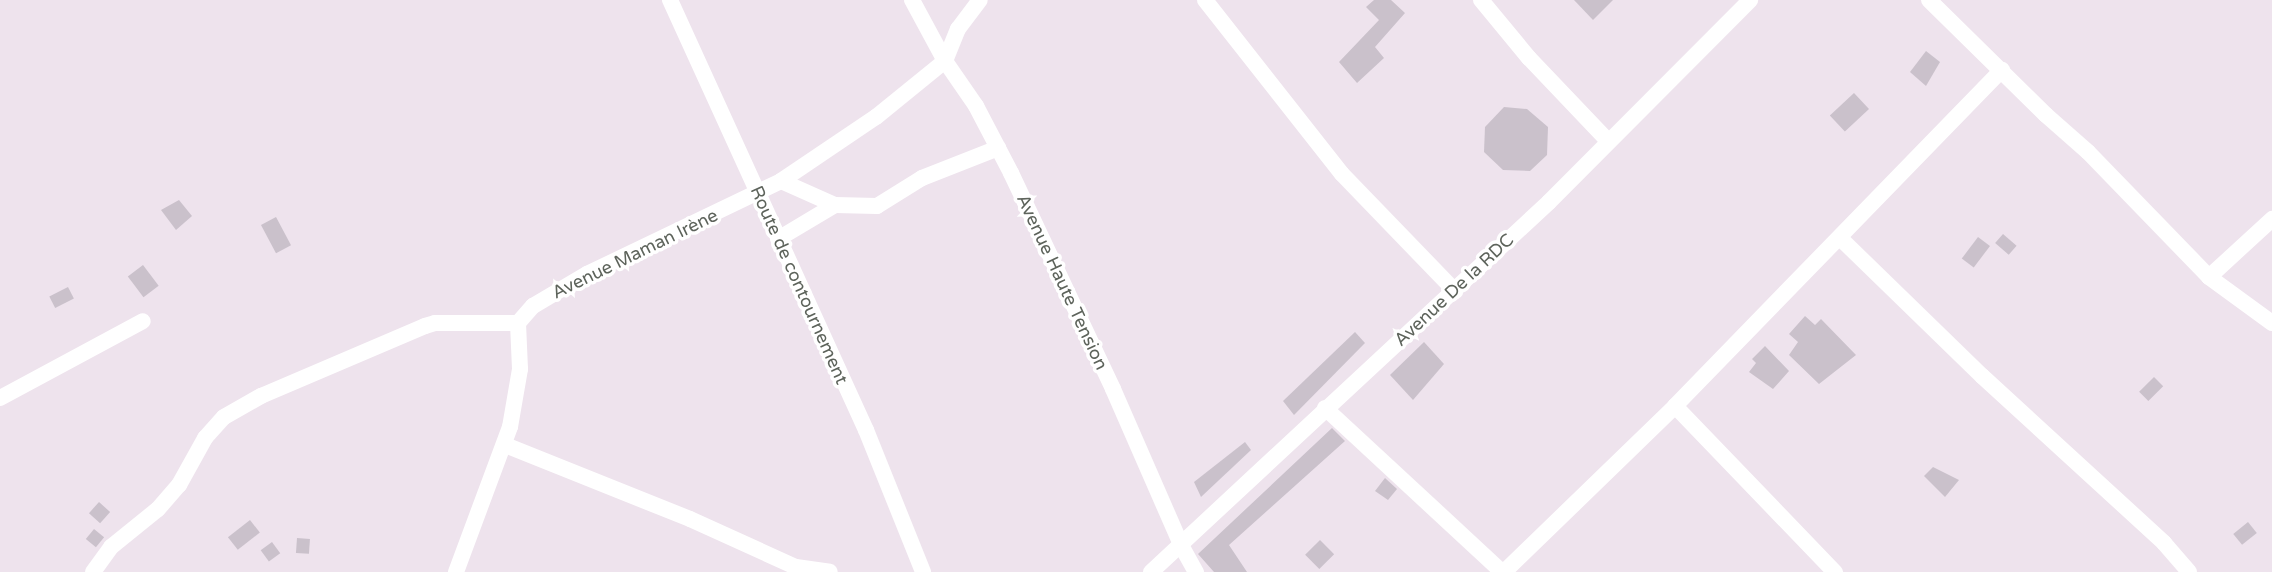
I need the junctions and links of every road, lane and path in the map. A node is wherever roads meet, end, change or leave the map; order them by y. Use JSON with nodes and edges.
{"nodes":[{"id":1,"x":670,"y":0,"type":"edge"},
{"id":2,"x":912,"y":0,"type":"edge"},
{"id":3,"x":980,"y":0,"type":"edge"},
{"id":4,"x":1205,"y":0,"type":"edge"},
{"id":5,"x":1481,"y":0,"type":"edge"},
{"id":6,"x":1750,"y":0,"type":"edge"},
{"id":7,"x":1928,"y":0,"type":"edge"},
{"id":8,"x":945,"y":61,"type":"junction"},
{"id":9,"x":2001,"y":70,"type":"junction"},
{"id":10,"x":1608,"y":141,"type":"junction"},
{"id":11,"x":998,"y":148,"type":"junction"},
{"id":12,"x":781,"y":181,"type":"junction"},
{"id":13,"x":758,"y":194,"type":"junction"},
{"id":14,"x":835,"y":205,"type":"junction"},
{"id":15,"x":2272,"y":219,"type":"edge"},
{"id":16,"x":1840,"y":237,"type":"junction"},
{"id":17,"x":778,"y":239,"type":"junction"},
{"id":18,"x":2209,"y":277,"type":"junction"},
{"id":19,"x":1455,"y":290,"type":"junction"},
{"id":20,"x":144,"y":321,"type":"dead end"},
{"id":21,"x":518,"y":323,"type":"junction"},
{"id":22,"x":2272,"y":323,"type":"edge"},
{"id":23,"x":0,"y":398,"type":"edge"},
{"id":24,"x":1675,"y":406,"type":"junction"},
{"id":25,"x":1325,"y":408,"type":"junction"},
{"id":26,"x":505,"y":445,"type":"junction"},
{"id":27,"x":1180,"y":542,"type":"junction"},
{"id":28,"x":93,"y":572,"type":"edge"},
{"id":29,"x":456,"y":572,"type":"edge"},
{"id":30,"x":830,"y":572,"type":"edge"},
{"id":31,"x":923,"y":572,"type":"edge"},
{"id":32,"x":1151,"y":572,"type":"edge"},
{"id":33,"x":1196,"y":572,"type":"edge"},
{"id":34,"x":1503,"y":572,"type":"edge"},
{"id":35,"x":1835,"y":572,"type":"edge"},
{"id":36,"x":2189,"y":572,"type":"edge"}],
"edges":[{"from":1,"to":13,"type":"street","name":"Route de contournement"},
{"from":2,"to":8,"type":"street","name":"Avenue Haute Tension"},
{"from":3,"to":8,"type":"street"},
{"from":4,"to":19,"type":"street"},
{"from":5,"to":10,"type":"street"},
{"from":6,"to":10,"type":"street","name":"Avenue De la RDC"},
{"from":7,"to":9,"type":"street"},
{"from":8,"to":11,"type":"street","name":"Avenue Haute Tension"},
{"from":8,"to":12,"type":"street","name":"Avenue Maman Irène"},
{"from":9,"to":16,"type":"street"},
{"from":9,"to":18,"type":"street"},
{"from":10,"to":19,"type":"street","name":"Avenue De la RDC"},
{"from":11,"to":14,"type":"street"},
{"from":11,"to":27,"type":"street","name":"Avenue Haute Tension"},
{"from":12,"to":13,"type":"street","name":"Avenue Maman Irène"},
{"from":12,"to":14,"type":"street"},
{"from":13,"to":17,"type":"street","name":"Route de contournement"},
{"from":13,"to":21,"type":"street","name":"Avenue Maman Irène"},
{"from":14,"to":17,"type":"street"},
{"from":15,"to":18,"type":"street"},
{"from":16,"to":24,"type":"street"},
{"from":16,"to":36,"type":"street"},
{"from":17,"to":31,"type":"street","name":"Route de contournement"},
{"from":18,"to":22,"type":"street"},
{"from":19,"to":25,"type":"street","name":"Avenue De la RDC"},
{"from":20,"to":23,"type":"street"},
{"from":21,"to":26,"type":"street"},
{"from":21,"to":28,"type":"street"},
{"from":24,"to":34,"type":"street"},
{"from":24,"to":35,"type":"street"},
{"from":25,"to":27,"type":"street","name":"Avenue De la RDC"},
{"from":25,"to":34,"type":"street"},
{"from":26,"to":29,"type":"street"},
{"from":26,"to":30,"type":"street"},
{"from":27,"to":32,"type":"street","name":"Avenue De la RDC"},
{"from":27,"to":33,"type":"street","name":"Avenue Haute Tension"}]}
